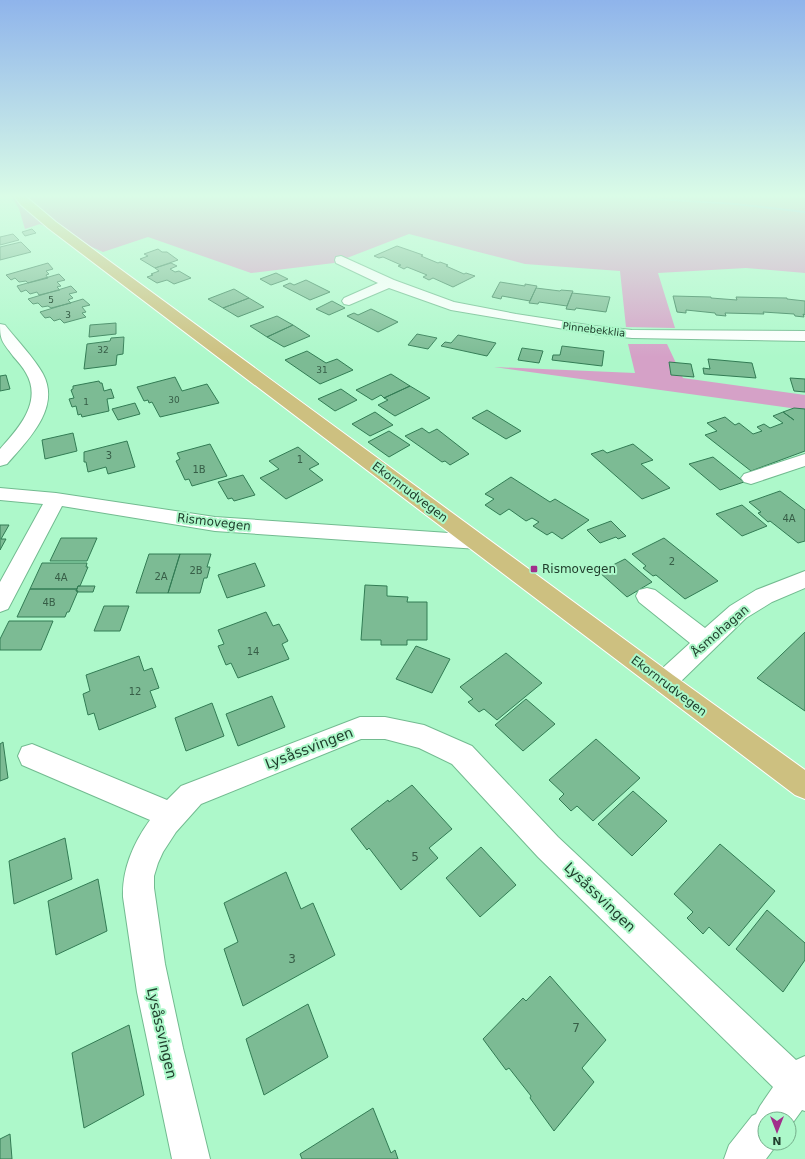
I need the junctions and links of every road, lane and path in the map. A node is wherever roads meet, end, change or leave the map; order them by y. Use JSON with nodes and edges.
{"nodes":[{"id":1,"x":84,"y":249,"type":"edge"},
{"id":2,"x":341,"y":260,"type":"dead end"},
{"id":3,"x":389,"y":283,"type":"junction"},
{"id":4,"x":349,"y":301,"type":"dead end"},
{"id":5,"x":0,"y":328,"type":"edge"},
{"id":6,"x":805,"y":336,"type":"edge"},
{"id":7,"x":0,"y":460,"type":"edge"},
{"id":8,"x":803,"y":463,"type":"edge"},
{"id":9,"x":751,"y":478,"type":"dead end"},
{"id":10,"x":0,"y":494,"type":"edge"},
{"id":11,"x":56,"y":499,"type":"junction"},
{"id":12,"x":478,"y":542,"type":"junction"},
{"id":13,"x":805,"y":578,"type":"edge"},
{"id":14,"x":647,"y":596,"type":"dead end"},
{"id":15,"x":0,"y":603,"type":"edge"},
{"id":16,"x":706,"y":642,"type":"junction"},
{"id":17,"x":664,"y":682,"type":"junction"},
{"id":18,"x":32,"y":756,"type":"dead end"},
{"id":19,"x":805,"y":786,"type":"edge"},
{"id":20,"x":171,"y":815,"type":"junction"},
{"id":21,"x":802,"y":1084,"type":"edge"},
{"id":22,"x":780,"y":1111,"type":"edge"},
{"id":23,"x":757,"y":1140,"type":"edge"},
{"id":24,"x":191,"y":1159,"type":"edge"},
{"id":25,"x":743,"y":1159,"type":"edge"}],
"edges":[{"from":1,"to":12,"type":"main road","name":"Ekornrudvegen"},
{"from":2,"to":3,"type":"street","name":"Pinnebekklia"},
{"from":3,"to":4,"type":"street"},
{"from":3,"to":6,"type":"street","name":"Pinnebekklia"},
{"from":5,"to":7,"type":"street"},
{"from":8,"to":9,"type":"street"},
{"from":10,"to":11,"type":"street","name":"Rismovegen"},
{"from":11,"to":12,"type":"street","name":"Rismovegen"},
{"from":11,"to":15,"type":"street"},
{"from":12,"to":17,"type":"main road","name":"Ekornrudvegen"},
{"from":13,"to":16,"type":"street","name":"Åsmohagan"},
{"from":14,"to":16,"type":"street"},
{"from":16,"to":17,"type":"street","name":"Åsmohagan"},
{"from":17,"to":19,"type":"main road","name":"Ekornrudvegen"},
{"from":18,"to":20,"type":"street"},
{"from":20,"to":21,"type":"street","name":"Lysåssvingen"},
{"from":20,"to":24,"type":"street","name":"Lysåssvingen"},
{"from":21,"to":22,"type":"street"},
{"from":23,"to":25,"type":"street"}]}
